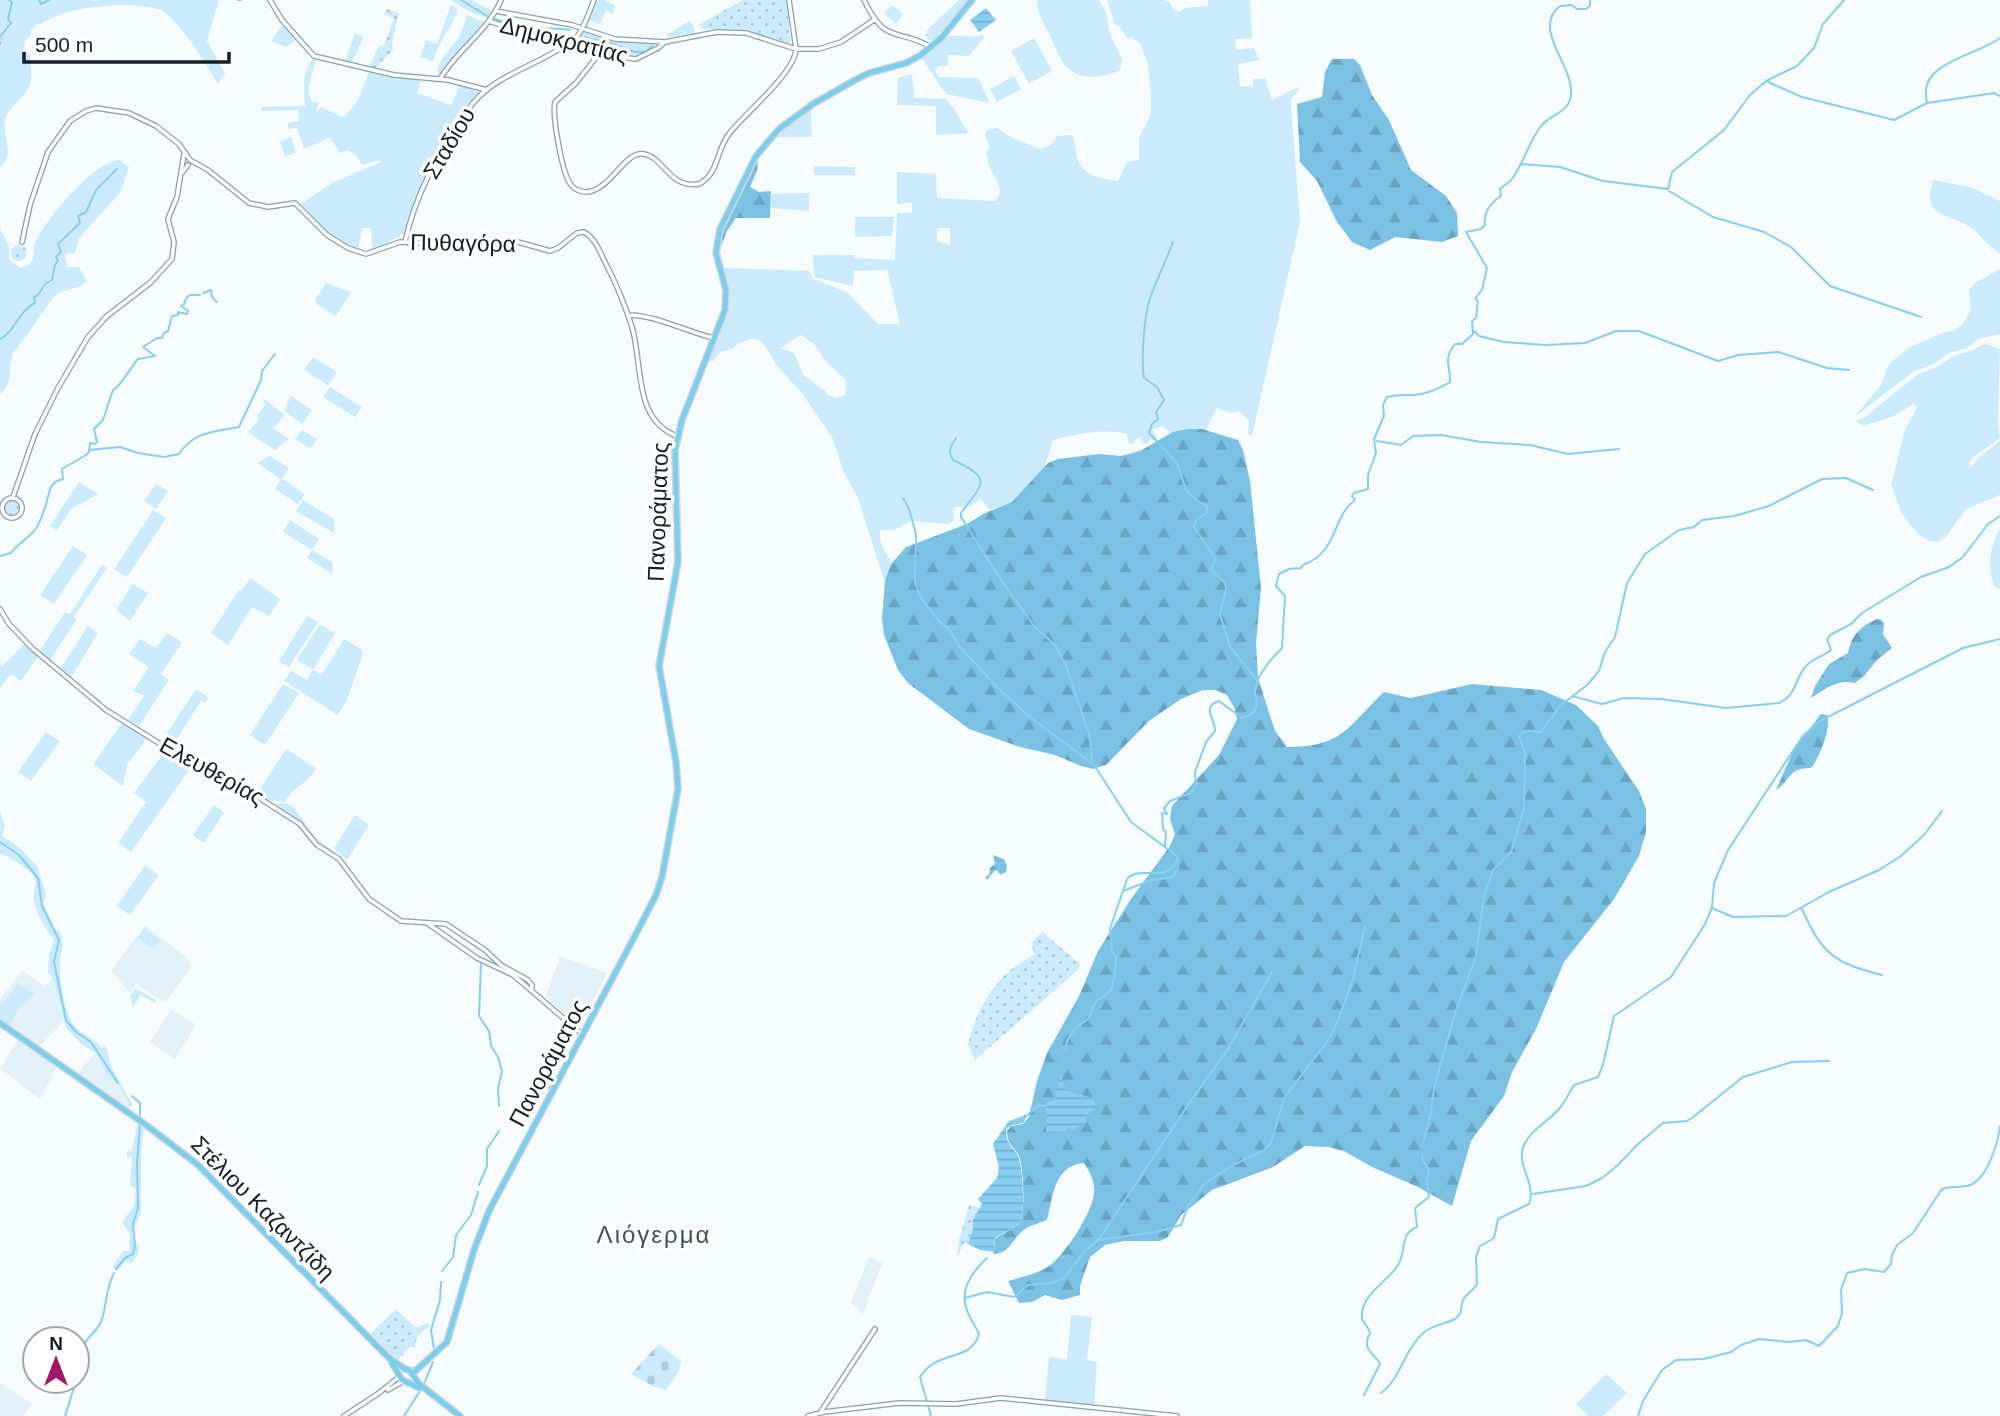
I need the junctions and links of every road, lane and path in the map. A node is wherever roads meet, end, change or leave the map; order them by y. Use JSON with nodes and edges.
{"nodes":[{"id":1,"x":270,"y":0,"type":"edge"},
{"id":2,"x":501,"y":0,"type":"edge"},
{"id":3,"x":594,"y":0,"type":"edge"},
{"id":4,"x":789,"y":0,"type":"edge"},
{"id":5,"x":864,"y":0,"type":"edge"},
{"id":6,"x":972,"y":0,"type":"edge"},
{"id":7,"x":496,"y":11,"type":"junction"},
{"id":8,"x":874,"y":20,"type":"junction"},
{"id":9,"x":489,"y":21,"type":"junction"},
{"id":10,"x":581,"y":27,"type":"junction"},
{"id":11,"x":573,"y":39,"type":"junction"},
{"id":12,"x":665,"y":42,"type":"junction"},
{"id":13,"x":931,"y":47,"type":"junction"},
{"id":14,"x":796,"y":49,"type":"junction"},
{"id":15,"x":602,"y":50,"type":"junction"},
{"id":16,"x":440,"y":79,"type":"junction"},
{"id":17,"x":487,"y":90,"type":"junction"},
{"id":18,"x":187,"y":162,"type":"junction"},
{"id":19,"x":408,"y":229,"type":"junction"},
{"id":20,"x":22,"y":242,"type":"dead end"},
{"id":21,"x":405,"y":242,"type":"junction"},
{"id":22,"x":395,"y":243,"type":"junction"},
{"id":23,"x":628,"y":315,"type":"junction"},
{"id":24,"x":715,"y":338,"type":"junction"},
{"id":25,"x":677,"y":436,"type":"junction"},
{"id":26,"x":13,"y":497,"type":"junction"},
{"id":27,"x":0,"y":609,"type":"edge"},
{"id":28,"x":425,"y":922,"type":"junction"},
{"id":29,"x":532,"y":991,"type":"junction"},
{"id":30,"x":0,"y":1023,"type":"edge"},
{"id":31,"x":583,"y":1034,"type":"junction"},
{"id":32,"x":875,"y":1329,"type":"dead end"},
{"id":33,"x":435,"y":1353,"type":"junction"},
{"id":34,"x":389,"y":1358,"type":"junction"},
{"id":35,"x":406,"y":1369,"type":"junction"},
{"id":36,"x":412,"y":1374,"type":"junction"},
{"id":37,"x":400,"y":1375,"type":"junction"},
{"id":38,"x":405,"y":1381,"type":"junction"},
{"id":39,"x":422,"y":1388,"type":"junction"},
{"id":40,"x":379,"y":1394,"type":"junction"},
{"id":41,"x":820,"y":1413,"type":"junction"},
{"id":42,"x":344,"y":1416,"type":"edge"},
{"id":43,"x":460,"y":1416,"type":"edge"},
{"id":44,"x":808,"y":1416,"type":"edge"},
{"id":45,"x":1177,"y":1416,"type":"edge"}],
"edges":[{"from":1,"to":16,"type":"street"},
{"from":2,"to":7,"type":"street"},
{"from":3,"to":10,"type":"street","name":"Σταδίου"},
{"from":4,"to":14,"type":"street"},
{"from":5,"to":8,"type":"street"},
{"from":6,"to":13,"type":"main road","name":"Πανοράματος"},
{"from":7,"to":9,"type":"street"},
{"from":7,"to":10,"type":"street"},
{"from":8,"to":13,"type":"street"},
{"from":8,"to":14,"type":"street","name":"Δημοκρατίας"},
{"from":9,"to":11,"type":"street","name":"Δημοκρατίας"},
{"from":9,"to":16,"type":"street"},
{"from":10,"to":11,"type":"street","name":"Σταδίου"},
{"from":10,"to":12,"type":"street"},
{"from":11,"to":15,"type":"street","name":"Δημοκρατίας"},
{"from":11,"to":17,"type":"street","name":"Σταδίου"},
{"from":12,"to":14,"type":"street","name":"Δημοκρατίας"},
{"from":12,"to":15,"type":"street","name":"Δημοκρατίας"},
{"from":13,"to":24,"type":"main road","name":"Πανοράματος"},
{"from":14,"to":15,"type":"street"},
{"from":16,"to":17,"type":"street"},
{"from":17,"to":19,"type":"street","name":"Σταδίου"},
{"from":18,"to":20,"type":"street"},
{"from":18,"to":22,"type":"street","name":"Πυθαγόρα"},
{"from":18,"to":26,"type":"street"},
{"from":19,"to":21,"type":"street","name":"Σταδίου"},
{"from":19,"to":22,"type":"street"},
{"from":21,"to":22,"type":"street","name":"Πυθαγόρα"},
{"from":21,"to":23,"type":"street","name":"Πυθαγόρα"},
{"from":23,"to":24,"type":"street"},
{"from":23,"to":25,"type":"street"},
{"from":24,"to":25,"type":"main road","name":"Πανοράματος"},
{"from":25,"to":31,"type":"main road","name":"Πανοράματος"},
{"from":26,"to":26,"type":"street"},
{"from":27,"to":28,"type":"street","name":"Ελευθερίας"},
{"from":28,"to":29,"type":"street","name":"Ελευθερίας"},
{"from":28,"to":29,"type":"street","name":"Ελευθερίας"},
{"from":29,"to":31,"type":"street","name":"Ελευθερίας"},
{"from":30,"to":34,"type":"main road","name":"Στέλιου Καζαντζίδη"},
{"from":31,"to":33,"type":"main road","name":"Πανοράματος"},
{"from":32,"to":41,"type":"street"},
{"from":33,"to":35,"type":"main road","name":"Πανοράματος"},
{"from":33,"to":36,"type":"main road","name":"Πανοράματος"},
{"from":34,"to":35,"type":"main road","name":"Στέλιου Καζαντζίδη"},
{"from":34,"to":37,"type":"main road","name":"Στέλιου Καζαντζίδη"},
{"from":35,"to":36,"type":"main road","name":"Στέλιου Καζαντζίδη"},
{"from":35,"to":37,"type":"main road"},
{"from":36,"to":38,"type":"main road","name":"Πανοράματος"},
{"from":36,"to":39,"type":"main road"},
{"from":37,"to":38,"type":"main road","name":"Στέλιου Καζαντζίδη"},
{"from":37,"to":40,"type":"street"},
{"from":38,"to":39,"type":"main road"},
{"from":38,"to":40,"type":"street"},
{"from":39,"to":43,"type":"main road"},
{"from":40,"to":42,"type":"street"},
{"from":41,"to":44,"type":"street"},
{"from":41,"to":45,"type":"street"}]}
